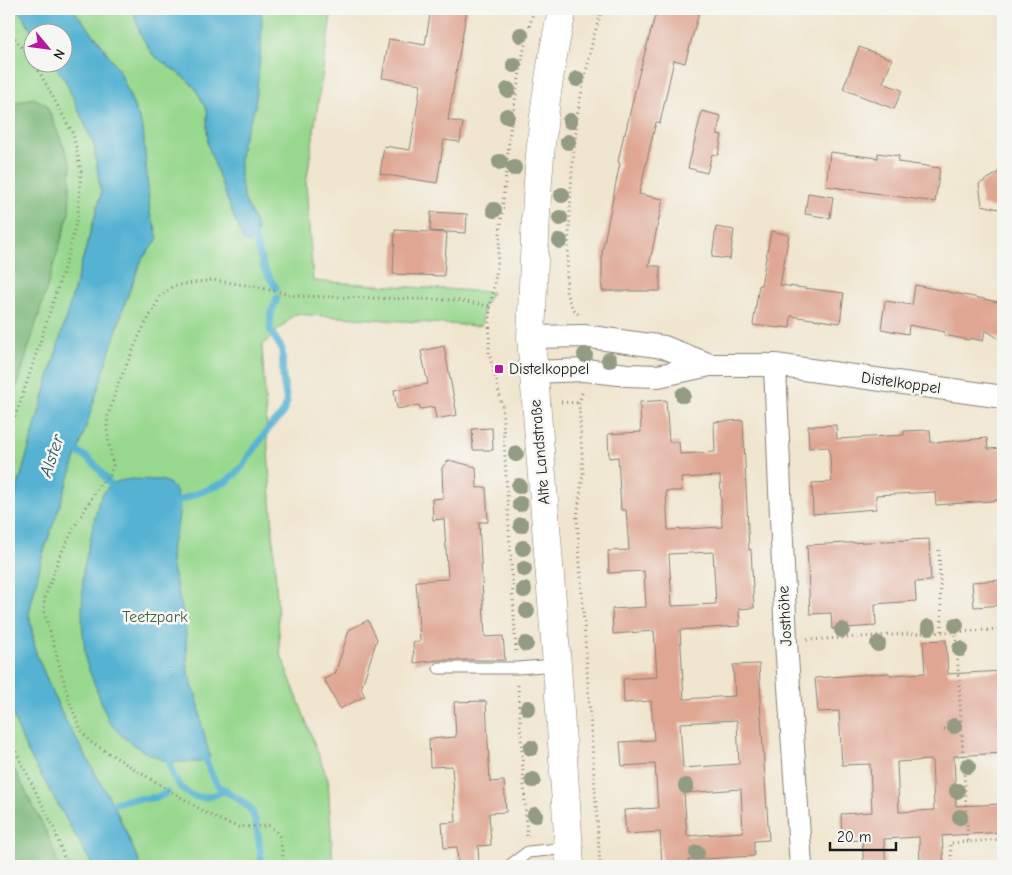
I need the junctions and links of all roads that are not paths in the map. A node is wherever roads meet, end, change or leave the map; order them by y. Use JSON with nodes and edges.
{"nodes":[{"id":1,"x":563,"y":9,"type":"edge"},
{"id":2,"x":532,"y":337,"type":"junction"},
{"id":3,"x":710,"y":365,"type":"junction"},
{"id":4,"x":774,"y":365,"type":"junction"},
{"id":5,"x":534,"y":372,"type":"junction"},
{"id":6,"x":1003,"y":397,"type":"edge"},
{"id":7,"x":557,"y":665,"type":"junction"},
{"id":8,"x":439,"y":668,"type":"dead end"},
{"id":9,"x":569,"y":857,"type":"edge"},
{"id":10,"x":509,"y":866,"type":"edge"},
{"id":11,"x":801,"y":866,"type":"edge"}],
"edges":[{"from":1,"to":2,"type":"main road","name":"Alte Landstraße"},
{"from":2,"to":3,"type":"street","name":"Distelkoppel"},
{"from":2,"to":5,"type":"main road","name":"Alte Landstraße"},
{"from":3,"to":4,"type":"street","name":"Distelkoppel"},
{"from":3,"to":5,"type":"street","name":"Distelkoppel"},
{"from":4,"to":6,"type":"street","name":"Distelkoppel"},
{"from":4,"to":11,"type":"street","name":"Josthöhe"},
{"from":5,"to":7,"type":"main road","name":"Alte Landstraße"},
{"from":7,"to":8,"type":"lane"},
{"from":7,"to":9,"type":"main road","name":"Alte Landstraße"},
{"from":9,"to":10,"type":"lane"}]}
